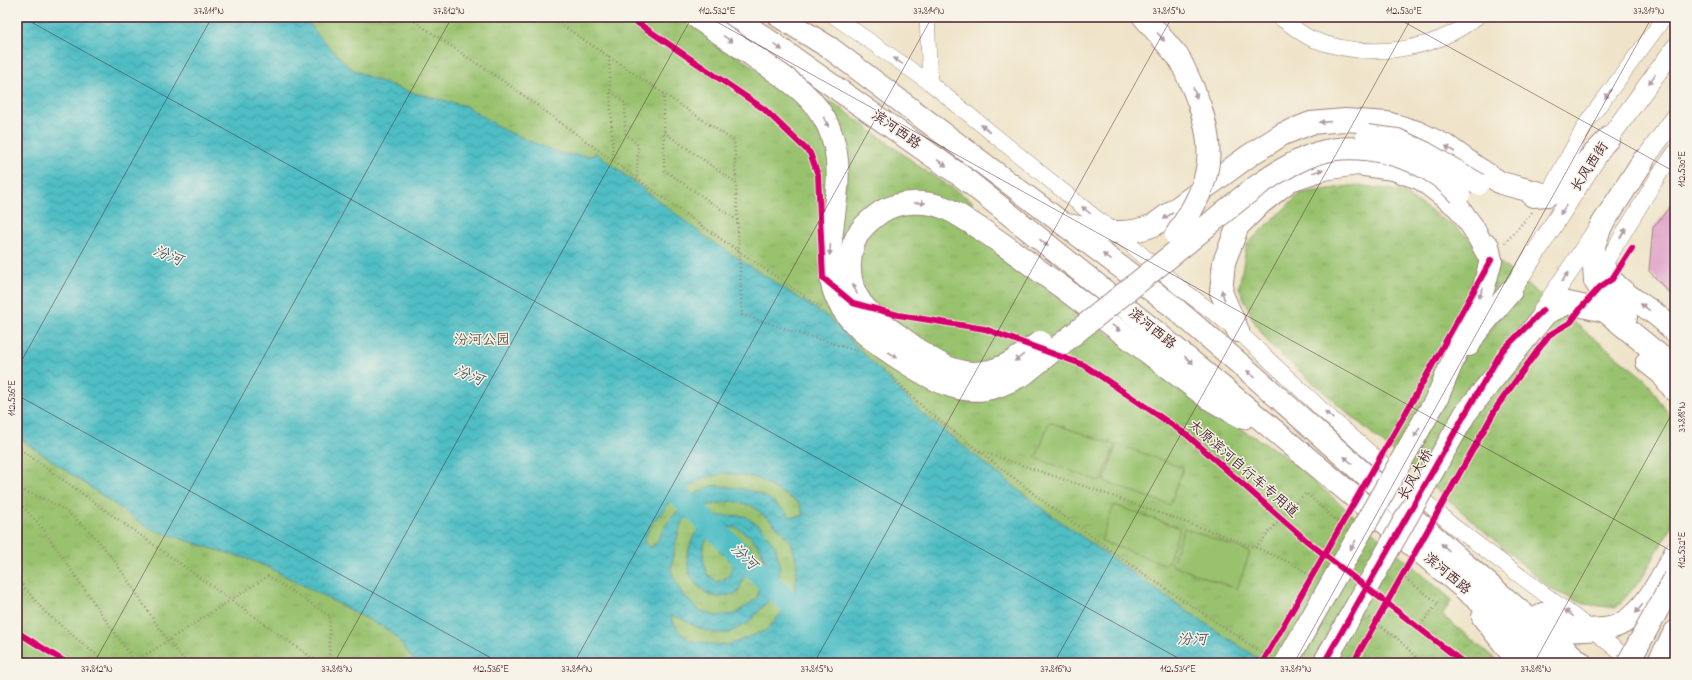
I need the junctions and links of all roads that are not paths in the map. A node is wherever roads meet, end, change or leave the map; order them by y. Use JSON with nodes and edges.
{"nodes":[{"id":1,"x":696,"y":17,"type":"edge"},
{"id":2,"x":735,"y":17,"type":"edge"},
{"id":3,"x":780,"y":17,"type":"edge"},
{"id":4,"x":835,"y":17,"type":"edge"},
{"id":5,"x":927,"y":17,"type":"edge"},
{"id":6,"x":1144,"y":17,"type":"edge"},
{"id":7,"x":1278,"y":17,"type":"edge"},
{"id":8,"x":1477,"y":17,"type":"edge"},
{"id":9,"x":1665,"y":17,"type":"edge"},
{"id":10,"x":1675,"y":48,"type":"edge"},
{"id":11,"x":930,"y":84,"type":"junction"},
{"id":12,"x":1675,"y":118,"type":"edge"},
{"id":13,"x":1609,"y":138,"type":"junction"},
{"id":14,"x":1675,"y":152,"type":"edge"},
{"id":15,"x":1643,"y":161,"type":"junction"},
{"id":16,"x":1546,"y":196,"type":"junction"},
{"id":17,"x":1065,"y":225,"type":"junction"},
{"id":18,"x":1601,"y":226,"type":"junction"},
{"id":19,"x":1117,"y":233,"type":"junction"},
{"id":20,"x":1176,"y":235,"type":"junction"},
{"id":21,"x":1490,"y":260,"type":"junction"},
{"id":22,"x":1604,"y":267,"type":"junction"},
{"id":23,"x":1511,"y":291,"type":"joint"},
{"id":24,"x":1568,"y":303,"type":"junction"},
{"id":25,"x":1543,"y":310,"type":"joint"},
{"id":26,"x":1238,"y":331,"type":"junction"},
{"id":27,"x":1675,"y":332,"type":"edge"},
{"id":28,"x":1675,"y":357,"type":"edge"},
{"id":29,"x":1675,"y":368,"type":"edge"},
{"id":30,"x":1675,"y":390,"type":"edge"},
{"id":31,"x":1437,"y":398,"type":"junction"},
{"id":32,"x":1464,"y":414,"type":"junction"},
{"id":33,"x":1298,"y":450,"type":"junction"},
{"id":34,"x":1675,"y":553,"type":"edge"},
{"id":35,"x":1460,"y":572,"type":"junction"},
{"id":36,"x":1675,"y":578,"type":"edge"},
{"id":37,"x":1675,"y":596,"type":"edge"},
{"id":38,"x":1591,"y":629,"type":"junction"},
{"id":39,"x":1675,"y":632,"type":"edge"},
{"id":40,"x":1276,"y":657,"type":"edge"},
{"id":41,"x":1324,"y":663,"type":"edge"},
{"id":42,"x":1519,"y":663,"type":"edge"},
{"id":43,"x":1552,"y":663,"type":"edge"},
{"id":44,"x":1581,"y":663,"type":"edge"},
{"id":45,"x":1628,"y":663,"type":"edge"},
{"id":46,"x":1633,"y":663,"type":"edge"},
{"id":47,"x":1638,"y":663,"type":"edge"},
{"id":48,"x":1658,"y":663,"type":"edge"}],
"edges":[{"from":1,"to":21,"type":"highway","one_way":true,"bridge":true},
{"from":2,"to":33,"type":"highway","name":"滨河西路","one_way":true},
{"from":3,"to":17,"type":"highway","name":"滨河西路"},
{"from":11,"to":4,"type":"street","one_way":true},
{"from":5,"to":11,"type":"street"},
{"from":6,"to":20,"type":"highway","one_way":true,"bridge":true},
{"from":7,"to":8,"type":"street"},
{"from":9,"to":16,"type":"street","one_way":true},
{"from":10,"to":13,"type":"main road","name":"长风西街","one_way":true},
{"from":19,"to":11,"type":"street","one_way":true},
{"from":12,"to":15,"type":"main road"},
{"from":13,"to":16,"type":"highway"},
{"from":13,"to":23,"type":"main road","name":"长风西街","one_way":true},
{"from":22,"to":14,"type":"street","one_way":true},
{"from":15,"to":18,"type":"highway"},
{"from":25,"to":15,"type":"main road","one_way":true},
{"from":16,"to":19,"type":"highway","one_way":true},
{"from":16,"to":20,"type":"highway","bridge":true},
{"from":17,"to":19,"type":"highway"},
{"from":35,"to":17,"type":"highway","name":"滨河西路","one_way":true},
{"from":18,"to":22,"type":"highway"},
{"from":18,"to":28,"type":"highway"},
{"from":19,"to":26,"type":"street"},
{"from":20,"to":33,"type":"highway","one_way":true,"bridge":true},
{"from":26,"to":21,"type":"highway","one_way":true},
{"from":21,"to":31,"type":"highway","one_way":true},
{"from":27,"to":22,"type":"highway","one_way":true},
{"from":23,"to":31,"type":"highway"},
{"from":24,"to":29,"type":"highway"},
{"from":24,"to":30,"type":"highway"},
{"from":24,"to":32,"type":"highway"},
{"from":25,"to":32,"type":"highway","name":"长风大桥"},
{"from":38,"to":26,"type":"street","one_way":true},
{"from":31,"to":40,"type":"highway","one_way":true,"bridge":true},
{"from":32,"to":41,"type":"highway","name":"长风大桥","bridge":true},
{"from":33,"to":35,"type":"highway","name":"滨河西路"},
{"from":34,"to":38,"type":"highway","one_way":true},
{"from":35,"to":38,"type":"highway"},
{"from":35,"to":42,"type":"highway"},
{"from":35,"to":43,"type":"highway","name":"滨河西路"},
{"from":35,"to":44,"type":"highway","name":"滨河西路"},
{"from":36,"to":45,"type":"highway","bridge":true},
{"from":37,"to":47,"type":"highway"},
{"from":38,"to":46,"type":"street"},
{"from":39,"to":48,"type":"highway"}]}
